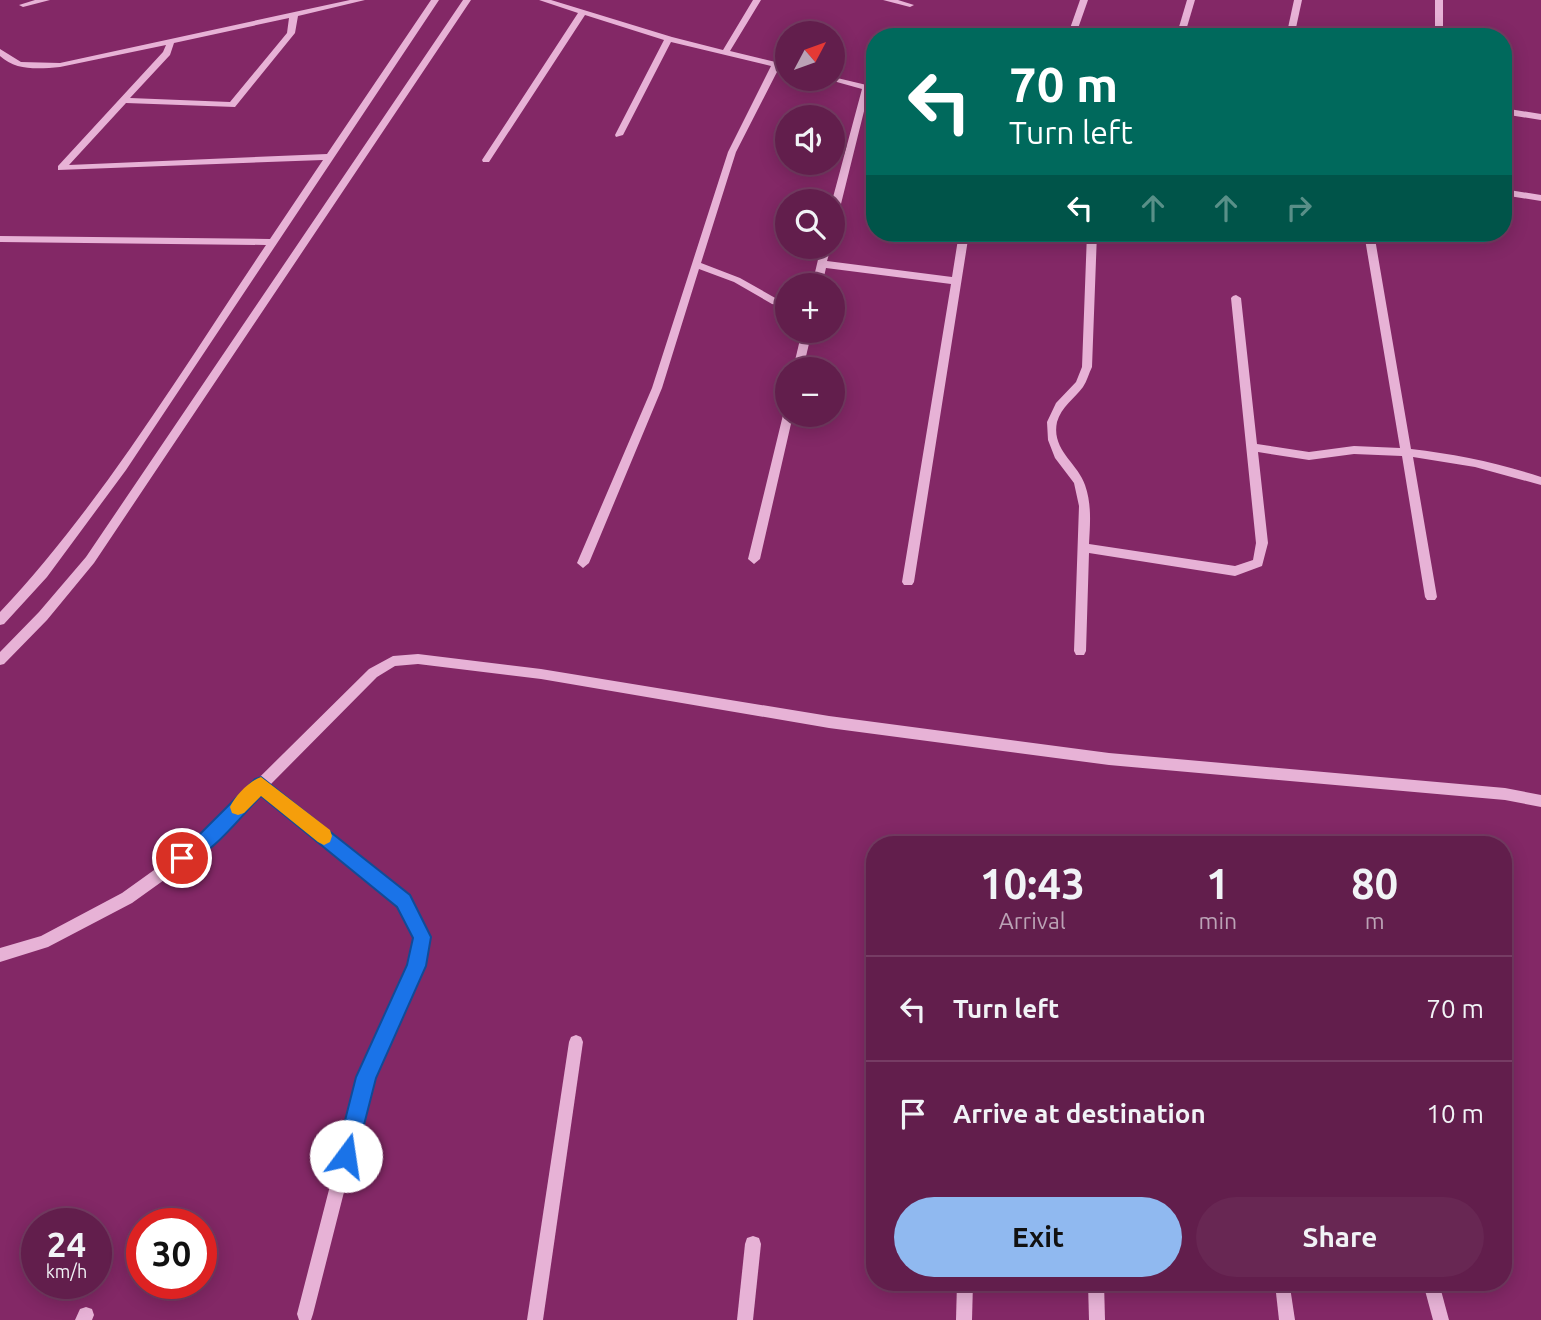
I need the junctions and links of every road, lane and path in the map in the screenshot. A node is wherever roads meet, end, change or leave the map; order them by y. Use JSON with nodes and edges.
{"nodes":[{"id":1,"x":46,"y":0,"type":"edge"},
{"id":2,"x":361,"y":0,"type":"edge"},
{"id":3,"x":435,"y":0,"type":"edge"},
{"id":4,"x":467,"y":0,"type":"edge"},
{"id":5,"x":543,"y":0,"type":"edge"},
{"id":6,"x":757,"y":0,"type":"edge"},
{"id":7,"x":887,"y":0,"type":"edge"},
{"id":8,"x":1084,"y":0,"type":"edge"},
{"id":9,"x":1191,"y":0,"type":"edge"},
{"id":10,"x":1298,"y":0,"type":"edge"},
{"id":11,"x":1438,"y":0,"type":"edge"},
{"id":12,"x":23,"y":5,"type":"dead end"},
{"id":13,"x":910,"y":5,"type":"dead end"},
{"id":14,"x":583,"y":12,"type":"junction"},
{"id":15,"x":295,"y":14,"type":"junction"},
{"id":16,"x":1074,"y":28,"type":"edge"},
{"id":17,"x":1183,"y":28,"type":"edge"},
{"id":18,"x":1292,"y":28,"type":"edge"},
{"id":19,"x":1438,"y":28,"type":"edge"},
{"id":20,"x":668,"y":39,"type":"junction"},
{"id":21,"x":171,"y":41,"type":"junction"},
{"id":22,"x":0,"y":51,"type":"edge"},
{"id":23,"x":725,"y":53,"type":"junction"},
{"id":24,"x":775,"y":65,"type":"edge"},
{"id":25,"x":775,"y":67,"type":"edge"},
{"id":26,"x":845,"y":83,"type":"edge"},
{"id":27,"x":866,"y":88,"type":"edge"},
{"id":28,"x":124,"y":100,"type":"junction"},
{"id":29,"x":866,"y":106,"type":"edge"},
{"id":30,"x":1512,"y":112,"type":"edge"},
{"id":31,"x":1541,"y":117,"type":"edge"},
{"id":32,"x":619,"y":135,"type":"dead end"},
{"id":33,"x":330,"y":157,"type":"junction"},
{"id":34,"x":486,"y":160,"type":"dead end"},
{"id":35,"x":841,"y":189,"type":"edge"},
{"id":36,"x":1512,"y":193,"type":"edge"},
{"id":37,"x":1541,"y":198,"type":"edge"},
{"id":38,"x":0,"y":239,"type":"edge"},
{"id":39,"x":273,"y":242,"type":"junction"},
{"id":40,"x":962,"y":242,"type":"edge"},
{"id":41,"x":1091,"y":242,"type":"edge"},
{"id":42,"x":1370,"y":242,"type":"edge"},
{"id":43,"x":823,"y":259,"type":"edge"},
{"id":44,"x":822,"y":264,"type":"junction"},
{"id":45,"x":696,"y":265,"type":"junction"},
{"id":46,"x":820,"y":273,"type":"edge"},
{"id":47,"x":954,"y":281,"type":"junction"},
{"id":48,"x":1236,"y":298,"type":"dead end"},
{"id":49,"x":775,"y":302,"type":"edge"},
{"id":50,"x":785,"y":427,"type":"edge"},
{"id":51,"x":1252,"y":447,"type":"junction"},
{"id":52,"x":1406,"y":452,"type":"junction"},
{"id":53,"x":1541,"y":481,"type":"edge"},
{"id":54,"x":1084,"y":548,"type":"junction"},
{"id":55,"x":754,"y":559,"type":"dead end"},
{"id":56,"x":583,"y":563,"type":"dead end"},
{"id":57,"x":908,"y":582,"type":"dead end"},
{"id":58,"x":1431,"y":597,"type":"dead end"},
{"id":59,"x":0,"y":620,"type":"edge"},
{"id":60,"x":1080,"y":651,"type":"dead end"},
{"id":61,"x":0,"y":660,"type":"edge"},
{"id":62,"x":261,"y":785,"type":"junction"},
{"id":63,"x":1541,"y":802,"type":"edge"},
{"id":64,"x":0,"y":955,"type":"edge"},
{"id":65,"x":576,"y":1042,"type":"dead end"},
{"id":66,"x":753,"y":1244,"type":"dead end"},
{"id":67,"x":965,"y":1291,"type":"edge"},
{"id":68,"x":1096,"y":1291,"type":"edge"},
{"id":69,"x":1433,"y":1291,"type":"edge"},
{"id":70,"x":1284,"y":1293,"type":"dead end"},
{"id":71,"x":305,"y":1314,"type":"dead end"},
{"id":72,"x":535,"y":1320,"type":"edge"},
{"id":73,"x":745,"y":1320,"type":"edge"},
{"id":74,"x":964,"y":1320,"type":"edge"},
{"id":75,"x":1097,"y":1320,"type":"edge"},
{"id":76,"x":1287,"y":1320,"type":"edge"},
{"id":77,"x":1441,"y":1320,"type":"edge"}],
"edges":[{"from":1,"to":12,"type":"street"},
{"from":2,"to":15,"type":"street"},
{"from":3,"to":33,"type":"street"},
{"from":4,"to":61,"type":"street"},
{"from":5,"to":14,"type":"street"},
{"from":6,"to":23,"type":"street"},
{"from":7,"to":13,"type":"street"},
{"from":8,"to":16,"type":"street"},
{"from":9,"to":17,"type":"street"},
{"from":10,"to":18,"type":"street"},
{"from":11,"to":19,"type":"street"},
{"from":14,"to":20,"type":"street"},
{"from":14,"to":34,"type":"street"},
{"from":15,"to":21,"type":"street"},
{"from":15,"to":28,"type":"street"},
{"from":20,"to":23,"type":"street"},
{"from":20,"to":32,"type":"street"},
{"from":21,"to":22,"type":"street"},
{"from":21,"to":28,"type":"street"},
{"from":23,"to":24,"type":"street"},
{"from":25,"to":45,"type":"street"},
{"from":26,"to":27,"type":"street"},
{"from":28,"to":33,"type":"street"},
{"from":29,"to":35,"type":"street"},
{"from":30,"to":31,"type":"street"},
{"from":33,"to":39,"type":"street"},
{"from":36,"to":37,"type":"street"},
{"from":38,"to":39,"type":"street"},
{"from":39,"to":59,"type":"street"},
{"from":40,"to":47,"type":"street"},
{"from":41,"to":54,"type":"street"},
{"from":42,"to":52,"type":"street"},
{"from":43,"to":44,"type":"street"},
{"from":44,"to":46,"type":"street"},
{"from":44,"to":47,"type":"street"},
{"from":45,"to":49,"type":"street"},
{"from":45,"to":56,"type":"street"},
{"from":47,"to":57,"type":"street"},
{"from":48,"to":51,"type":"street"},
{"from":50,"to":55,"type":"street"},
{"from":51,"to":52,"type":"street"},
{"from":51,"to":54,"type":"street"},
{"from":52,"to":53,"type":"street"},
{"from":52,"to":58,"type":"street"},
{"from":54,"to":60,"type":"street"},
{"from":62,"to":63,"type":"street"},
{"from":62,"to":64,"type":"street"},
{"from":62,"to":71,"type":"street"},
{"from":65,"to":72,"type":"street"},
{"from":66,"to":73,"type":"street"},
{"from":67,"to":74,"type":"street"},
{"from":68,"to":75,"type":"street"},
{"from":69,"to":77,"type":"street"},
{"from":70,"to":76,"type":"street"}]}
